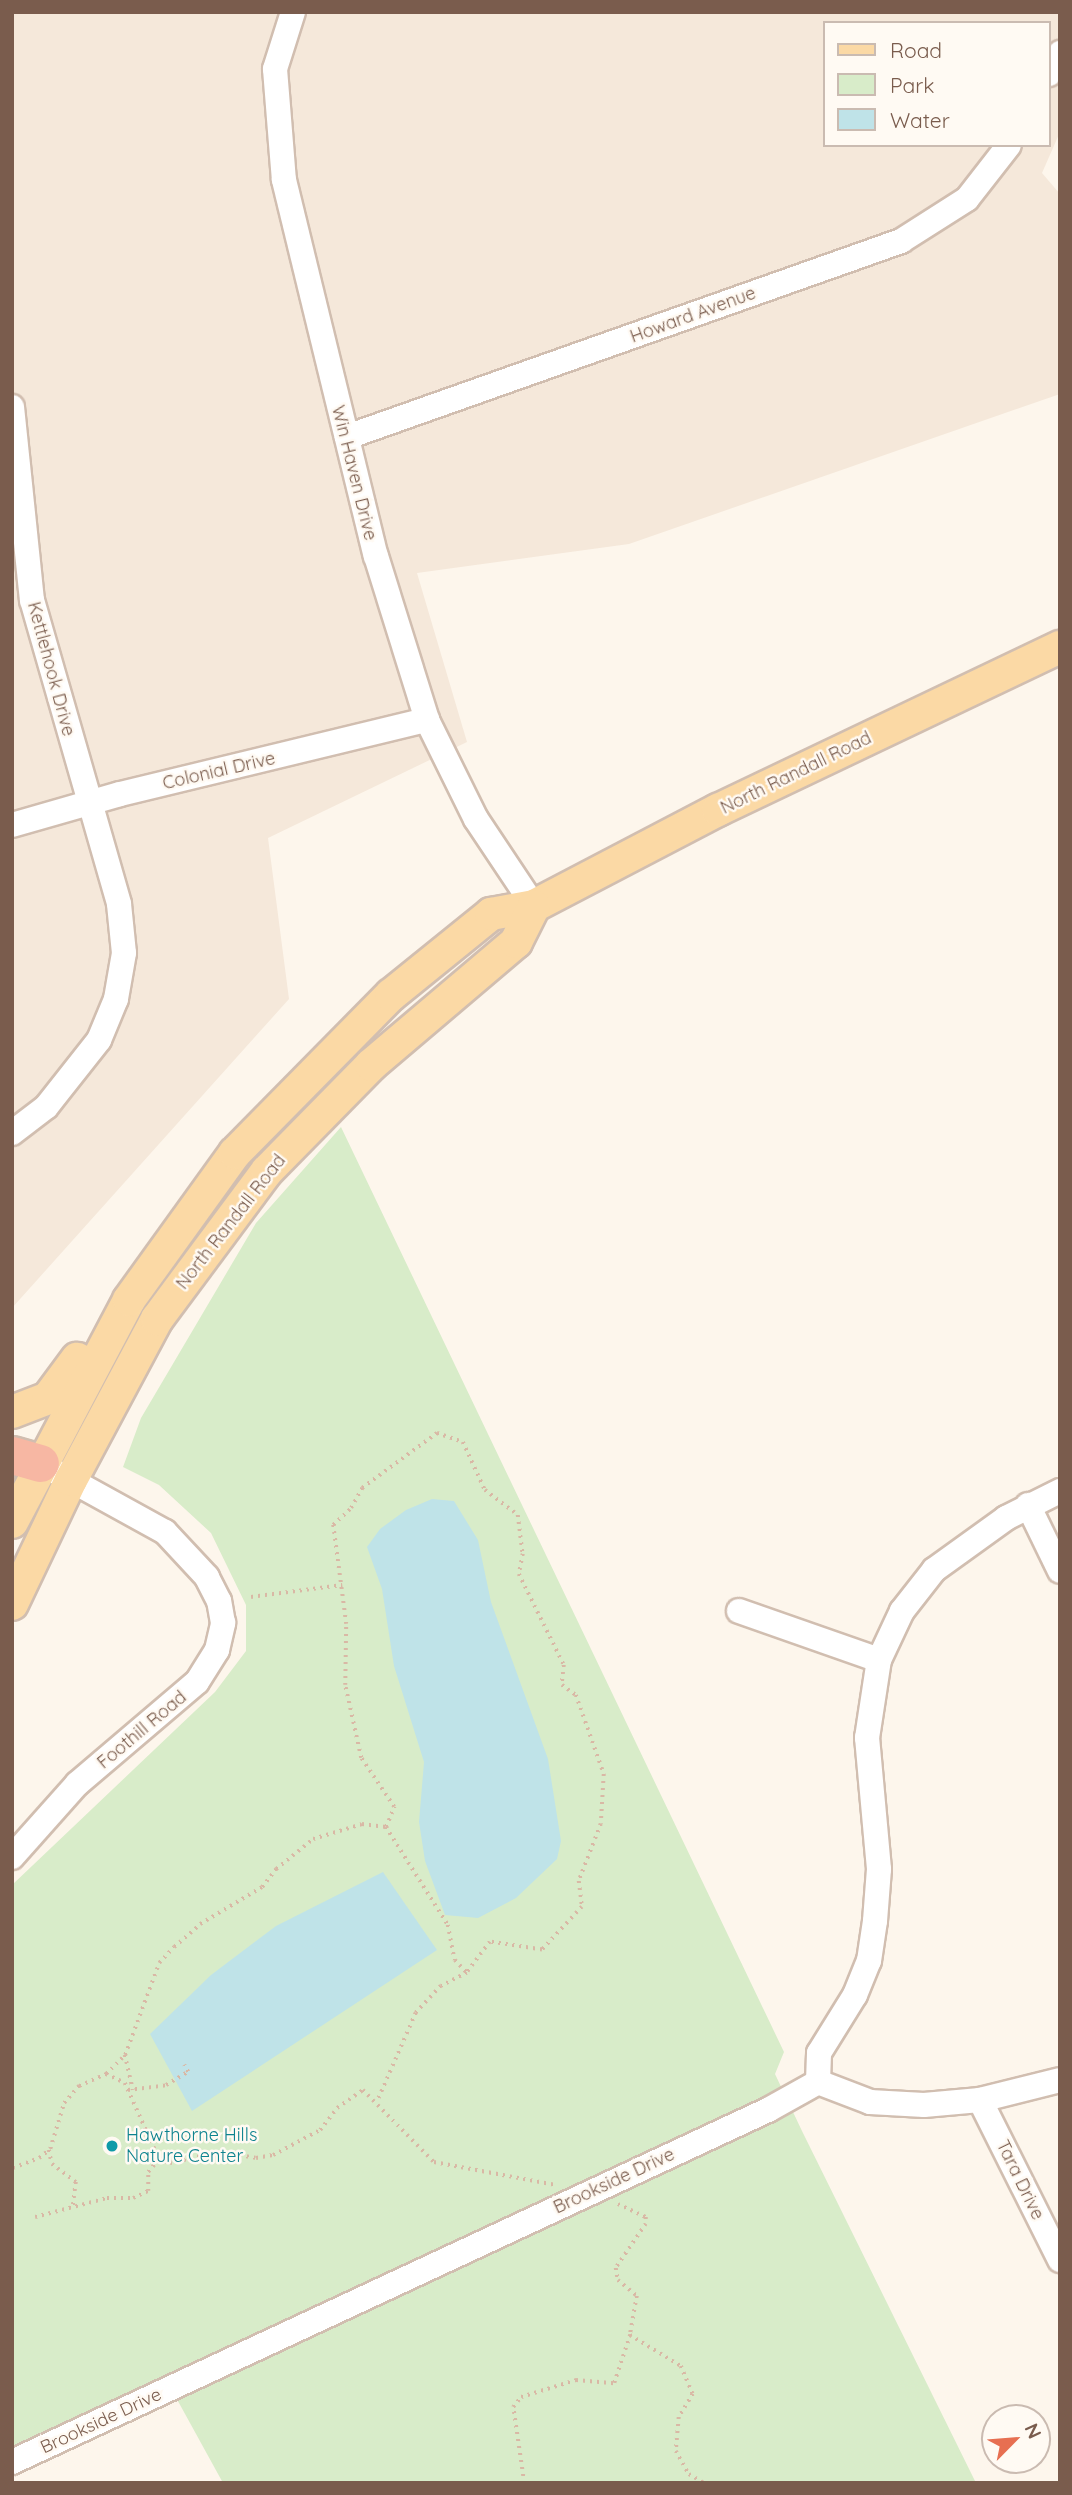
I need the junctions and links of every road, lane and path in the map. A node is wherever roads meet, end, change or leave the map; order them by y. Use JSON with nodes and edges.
{"nodes":[{"id":1,"x":293,"y":12,"type":"edge"},
{"id":2,"x":1060,"y":53,"type":"edge"},
{"id":3,"x":1051,"y":71,"type":"edge"},
{"id":4,"x":1007,"y":147,"type":"edge"},
{"id":5,"x":12,"y":407,"type":"edge"},
{"id":6,"x":347,"y":438,"type":"junction"},
{"id":7,"x":1060,"y":647,"type":"edge"},
{"id":8,"x":427,"y":720,"type":"junction"},
{"id":9,"x":89,"y":803,"type":"junction"},
{"id":10,"x":12,"y":825,"type":"edge"},
{"id":11,"x":534,"y":906,"type":"junction"},
{"id":12,"x":12,"y":1133,"type":"edge"},
{"id":13,"x":171,"y":1242,"type":"junction"},
{"id":14,"x":12,"y":1412,"type":"edge"},
{"id":15,"x":34,"y":1461,"type":"edge"},
{"id":16,"x":1060,"y":1491,"type":"edge"},
{"id":17,"x":1028,"y":1505,"type":"junction"},
{"id":18,"x":12,"y":1522,"type":"edge"},
{"id":19,"x":1060,"y":1571,"type":"edge"},
{"id":20,"x":343,"y":1585,"type":"junction"},
{"id":21,"x":251,"y":1597,"type":"dead end"},
{"id":22,"x":12,"y":1604,"type":"edge"},
{"id":23,"x":738,"y":1611,"type":"dead end"},
{"id":24,"x":879,"y":1660,"type":"junction"},
{"id":25,"x":386,"y":1827,"type":"junction"},
{"id":26,"x":12,"y":1857,"type":"edge"},
{"id":27,"x":467,"y":1973,"type":"junction"},
{"id":28,"x":125,"y":2055,"type":"junction"},
{"id":29,"x":184,"y":2065,"type":"dead end"},
{"id":30,"x":106,"y":2074,"type":"junction"},
{"id":31,"x":1060,"y":2080,"type":"edge"},
{"id":32,"x":818,"y":2082,"type":"junction"},
{"id":33,"x":131,"y":2090,"type":"junction"},
{"id":34,"x":378,"y":2100,"type":"junction"},
{"id":35,"x":980,"y":2100,"type":"junction"},
{"id":36,"x":49,"y":2150,"type":"junction"},
{"id":37,"x":159,"y":2159,"type":"junction"},
{"id":38,"x":13,"y":2168,"type":"edge"},
{"id":39,"x":605,"y":2184,"type":"junction"},
{"id":40,"x":565,"y":2187,"type":"dead end"},
{"id":41,"x":73,"y":2207,"type":"junction"},
{"id":42,"x":35,"y":2217,"type":"dead end"},
{"id":43,"x":1060,"y":2260,"type":"edge"},
{"id":44,"x":630,"y":2335,"type":"junction"},
{"id":45,"x":12,"y":2462,"type":"edge"},
{"id":46,"x":524,"y":2483,"type":"edge"},
{"id":47,"x":704,"y":2483,"type":"edge"}],
"edges":[{"from":1,"to":6,"type":"street","name":"Win Haven Drive"},
{"from":2,"to":3,"type":"street"},
{"from":4,"to":6,"type":"street","name":"Howard Avenue"},
{"from":5,"to":9,"type":"street","name":"Kettlehook Drive"},
{"from":6,"to":8,"type":"street","name":"Win Haven Drive"},
{"from":7,"to":11,"type":"main road","name":"North Randall Road"},
{"from":8,"to":9,"type":"street","name":"Colonial Drive"},
{"from":8,"to":11,"type":"street","name":"Win Haven Drive"},
{"from":9,"to":10,"type":"street","name":"Colonial Drive"},
{"from":9,"to":12,"type":"street","name":"Kettlehook Drive"},
{"from":11,"to":13,"type":"main road","name":"North Randall Road"},
{"from":11,"to":15,"type":"main road","name":"North Randall Road"},
{"from":13,"to":14,"type":"main road"},
{"from":13,"to":15,"type":"main road","name":"North Randall Road"},
{"from":15,"to":18,"type":"main road","name":"North Randall Road"},
{"from":15,"to":22,"type":"main road","name":"North Randall Road"},
{"from":15,"to":26,"type":"street","name":"Foothill Road"},
{"from":16,"to":17,"type":"street"},
{"from":17,"to":19,"type":"street"},
{"from":17,"to":24,"type":"street"},
{"from":20,"to":21,"type":"path"},
{"from":20,"to":25,"type":"path"},
{"from":20,"to":27,"type":"path"},
{"from":23,"to":24,"type":"street"},
{"from":24,"to":32,"type":"street"},
{"from":25,"to":27,"type":"path"},
{"from":25,"to":28,"type":"path"},
{"from":27,"to":34,"type":"path"},
{"from":28,"to":30,"type":"path"},
{"from":28,"to":33,"type":"path"},
{"from":29,"to":33,"type":"path"},
{"from":30,"to":33,"type":"path"},
{"from":30,"to":36,"type":"path"},
{"from":31,"to":35,"type":"street"},
{"from":32,"to":35,"type":"street"},
{"from":32,"to":39,"type":"street","name":"Brookside Drive"},
{"from":33,"to":37,"type":"path"},
{"from":34,"to":37,"type":"path"},
{"from":34,"to":40,"type":"path"},
{"from":35,"to":43,"type":"street","name":"Tara Drive"},
{"from":36,"to":38,"type":"path"},
{"from":36,"to":41,"type":"path"},
{"from":37,"to":41,"type":"path"},
{"from":39,"to":44,"type":"path"},
{"from":39,"to":45,"type":"street","name":"Brookside Drive"},
{"from":41,"to":42,"type":"path"},
{"from":44,"to":46,"type":"path"},
{"from":44,"to":47,"type":"path"}]}
